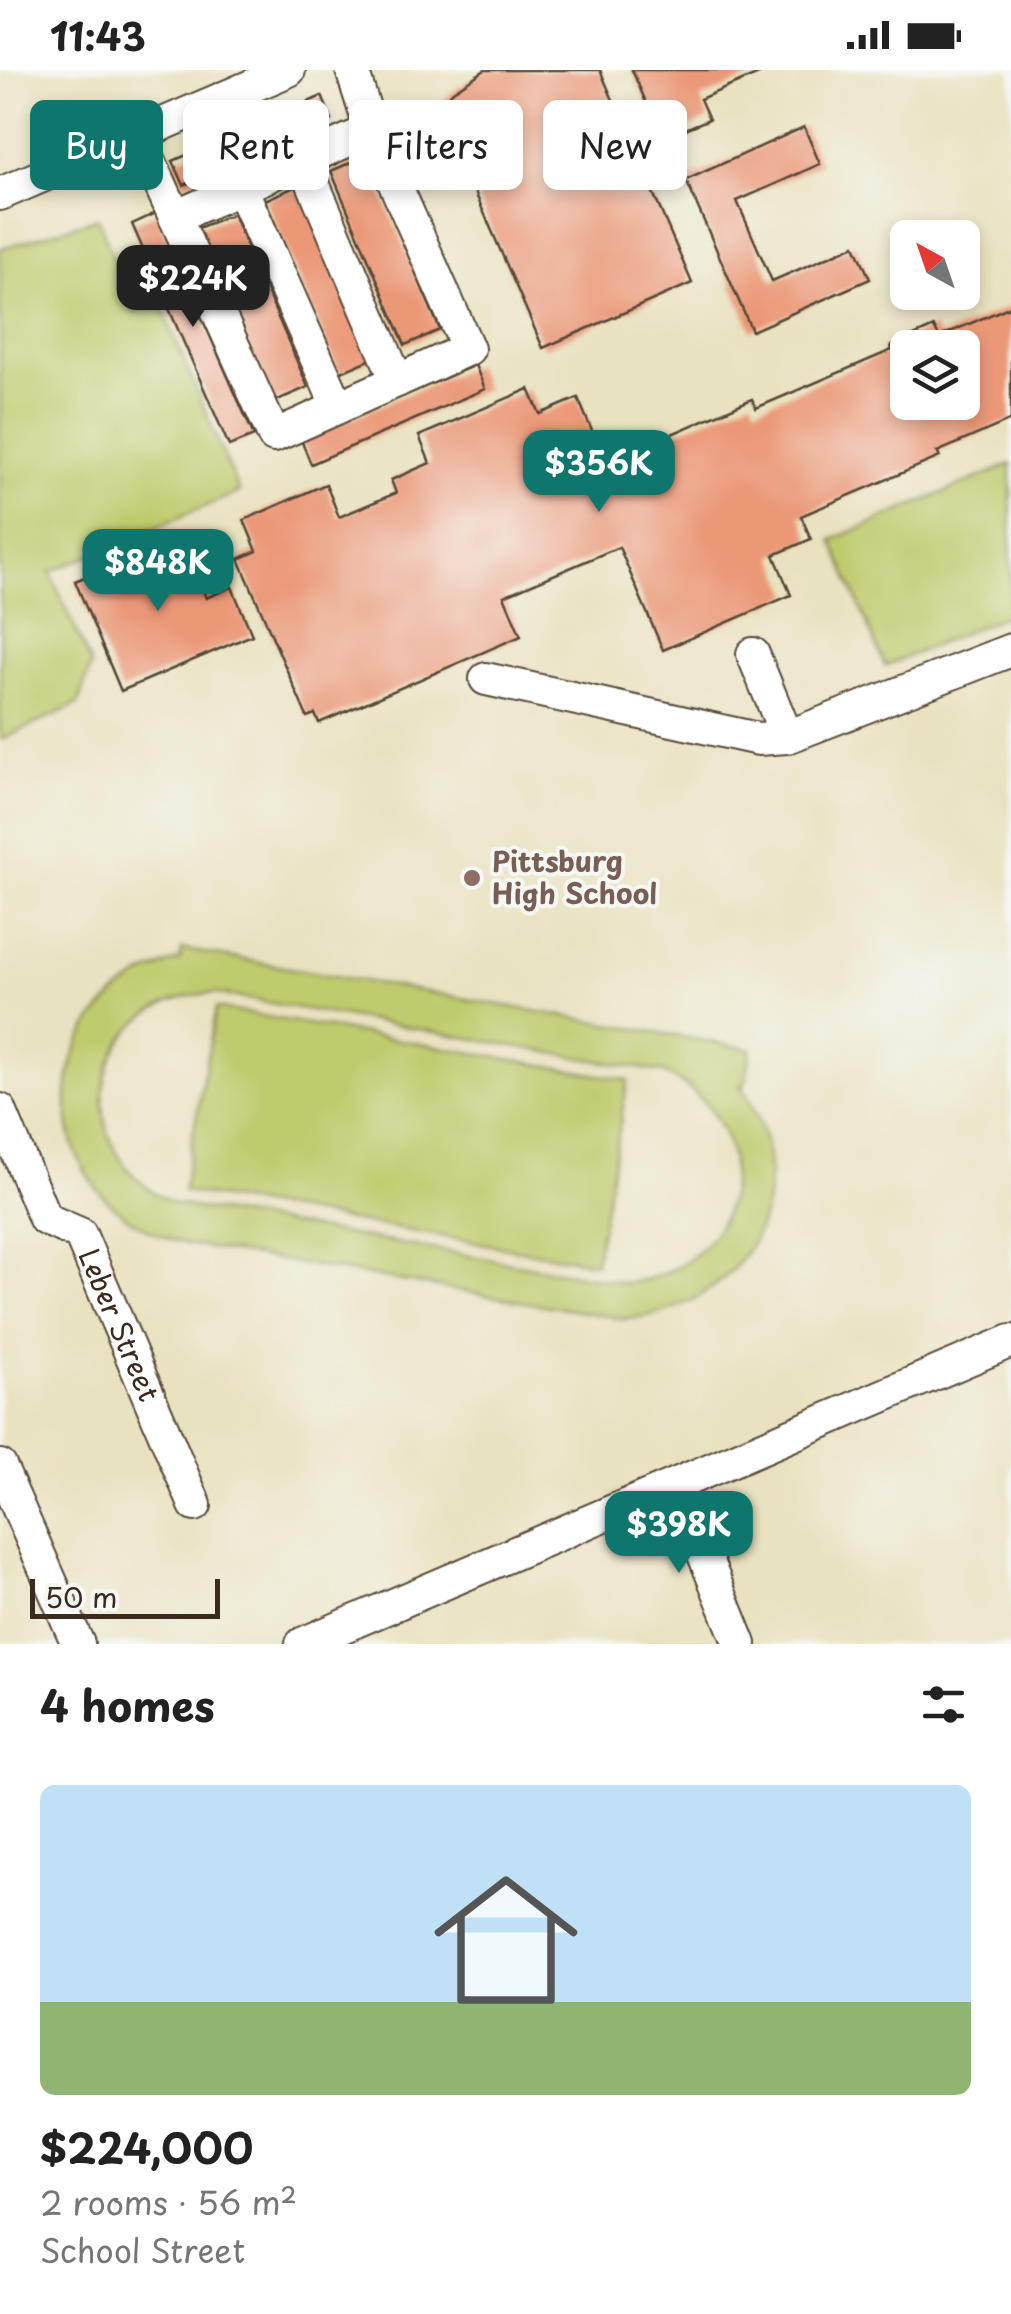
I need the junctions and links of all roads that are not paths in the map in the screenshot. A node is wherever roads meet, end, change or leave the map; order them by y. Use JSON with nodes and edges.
{"nodes":[{"id":1,"x":289,"y":70,"type":"edge"},
{"id":2,"x":352,"y":70,"type":"edge"},
{"id":3,"x":362,"y":100,"type":"edge"},
{"id":4,"x":163,"y":124,"type":"edge"},
{"id":5,"x":30,"y":181,"type":"edge"},
{"id":6,"x":163,"y":190,"type":"edge"},
{"id":7,"x":236,"y":190,"type":"edge"},
{"id":8,"x":242,"y":190,"type":"edge"},
{"id":9,"x":316,"y":190,"type":"edge"},
{"id":10,"x":398,"y":190,"type":"edge"},
{"id":11,"x":0,"y":194,"type":"edge"},
{"id":12,"x":175,"y":217,"type":"junction"},
{"id":13,"x":397,"y":380,"type":"junction"},
{"id":14,"x":338,"y":407,"type":"junction"},
{"id":15,"x":1011,"y":650,"type":"edge"},
{"id":16,"x":753,"y":654,"type":"dead end"},
{"id":17,"x":486,"y":680,"type":"dead end"},
{"id":18,"x":787,"y":736,"type":"junction"},
{"id":19,"x":0,"y":1110,"type":"edge"},
{"id":20,"x":1011,"y":1342,"type":"edge"},
{"id":21,"x":0,"y":1466,"type":"edge"},
{"id":22,"x":676,"y":1485,"type":"junction"},
{"id":23,"x":196,"y":1505,"type":"dead end"},
{"id":24,"x":78,"y":1644,"type":"edge"},
{"id":25,"x":302,"y":1644,"type":"edge"},
{"id":26,"x":740,"y":1644,"type":"edge"}],
"edges":[{"from":1,"to":4,"type":"street"},
{"from":2,"to":3,"type":"street"},
{"from":5,"to":11,"type":"street"},
{"from":6,"to":12,"type":"street"},
{"from":7,"to":12,"type":"street"},
{"from":8,"to":14,"type":"street"},
{"from":9,"to":13,"type":"street"},
{"from":10,"to":13,"type":"street"},
{"from":12,"to":14,"type":"street"},
{"from":13,"to":14,"type":"street"},
{"from":15,"to":18,"type":"street"},
{"from":16,"to":18,"type":"street"},
{"from":17,"to":18,"type":"street"},
{"from":19,"to":23,"type":"street","name":"Leber Street"},
{"from":20,"to":22,"type":"street"},
{"from":21,"to":24,"type":"street"},
{"from":22,"to":25,"type":"street"},
{"from":22,"to":26,"type":"street"}]}
